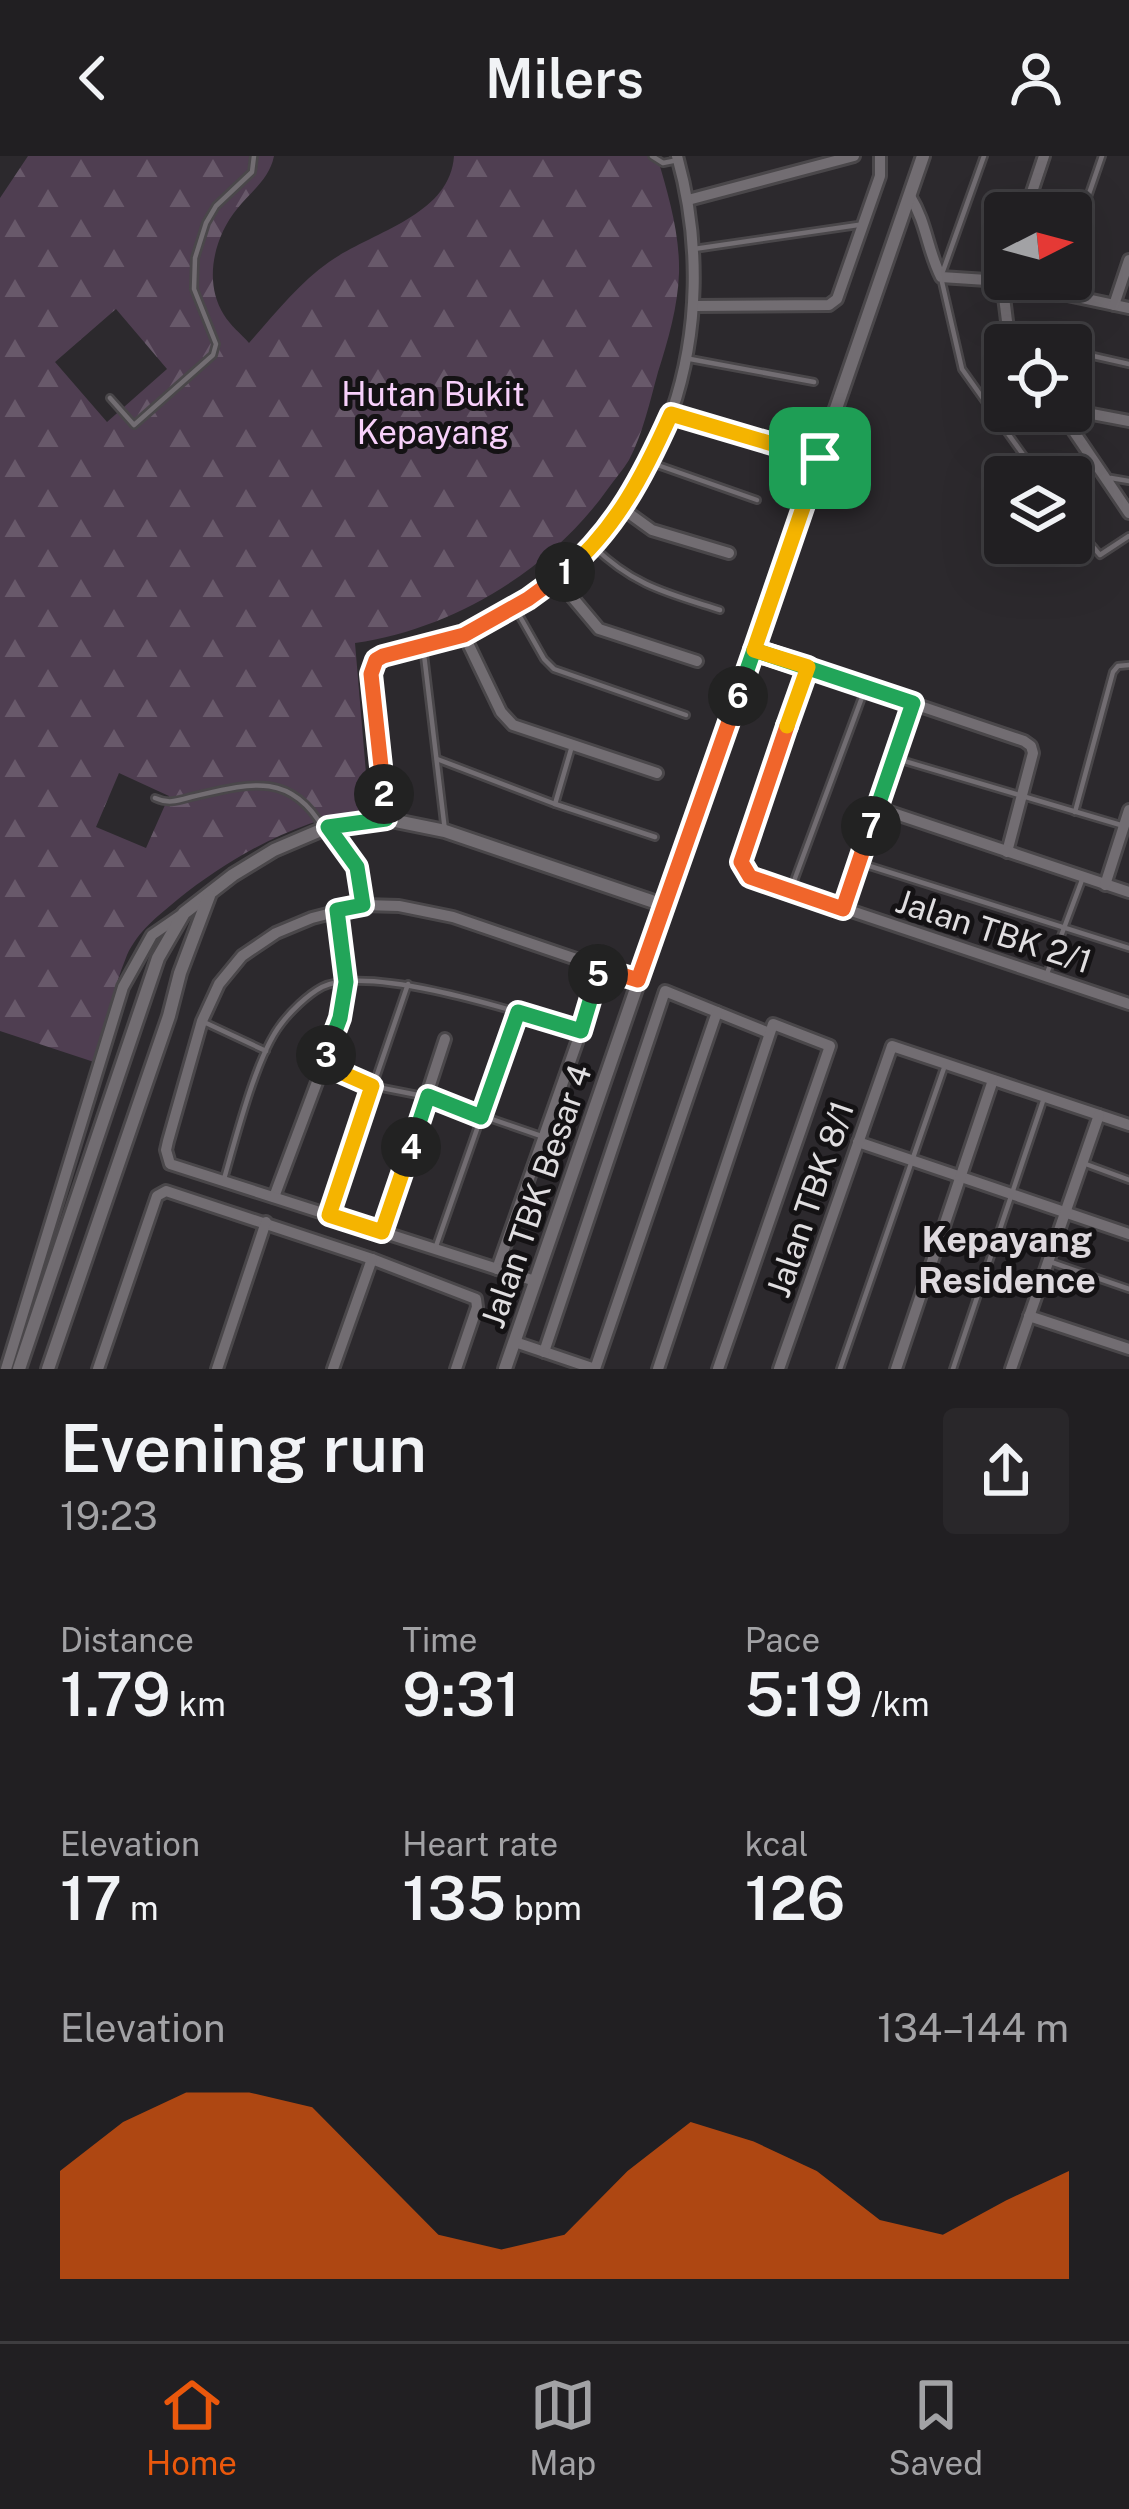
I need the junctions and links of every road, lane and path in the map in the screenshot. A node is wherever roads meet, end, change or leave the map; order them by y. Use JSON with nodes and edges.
{"nodes":[{"id":1,"x":254,"y":156,"type":"edge"},
{"id":2,"x":652,"y":156,"type":"edge"},
{"id":3,"x":854,"y":156,"type":"edge"},
{"id":4,"x":880,"y":156,"type":"edge"},
{"id":5,"x":922,"y":156,"type":"edge"},
{"id":6,"x":984,"y":156,"type":"edge"},
{"id":7,"x":1044,"y":156,"type":"edge"},
{"id":8,"x":1102,"y":156,"type":"edge"},
{"id":9,"x":678,"y":158,"type":"edge"},
{"id":10,"x":1032,"y":192,"type":"edge"},
{"id":11,"x":1090,"y":192,"type":"edge"},
{"id":12,"x":910,"y":196,"type":"junction"},
{"id":13,"x":688,"y":200,"type":"junction"},
{"id":14,"x":864,"y":224,"type":"junction"},
{"id":15,"x":694,"y":249,"type":"junction"},
{"id":16,"x":1129,"y":260,"type":"edge"},
{"id":17,"x":941,"y":277,"type":"junction"},
{"id":18,"x":984,"y":277,"type":"edge"},
{"id":19,"x":1091,"y":300,"type":"edge"},
{"id":20,"x":1114,"y":305,"type":"junction"},
{"id":21,"x":695,"y":306,"type":"junction"},
{"id":22,"x":1129,"y":308,"type":"edge"},
{"id":23,"x":1092,"y":356,"type":"edge"},
{"id":24,"x":687,"y":358,"type":"junction"},
{"id":25,"x":1129,"y":364,"type":"edge"},
{"id":26,"x":814,"y":382,"type":"dead end"},
{"id":27,"x":110,"y":398,"type":"dead end"},
{"id":28,"x":671,"y":414,"type":"junction"},
{"id":29,"x":1092,"y":414,"type":"edge"},
{"id":30,"x":1129,"y":421,"type":"edge"},
{"id":31,"x":1074,"y":432,"type":"edge"},
{"id":32,"x":1024,"y":456,"type":"edge"},
{"id":33,"x":820,"y":458,"type":"junction"},
{"id":34,"x":650,"y":463,"type":"junction"},
{"id":35,"x":1105,"y":477,"type":"junction"},
{"id":36,"x":1129,"y":482,"type":"edge"},
{"id":37,"x":757,"y":500,"type":"dead end"},
{"id":38,"x":623,"y":509,"type":"junction"},
{"id":39,"x":1129,"y":512,"type":"edge"},
{"id":40,"x":1129,"y":536,"type":"edge"},
{"id":41,"x":593,"y":546,"type":"junction"},
{"id":42,"x":1092,"y":546,"type":"edge"},
{"id":43,"x":729,"y":554,"type":"dead end"},
{"id":44,"x":557,"y":579,"type":"junction"},
{"id":45,"x":514,"y":606,"type":"junction"},
{"id":46,"x":719,"y":610,"type":"dead end"},
{"id":47,"x":464,"y":635,"type":"junction"},
{"id":48,"x":423,"y":645,"type":"junction"},
{"id":49,"x":754,"y":650,"type":"junction"},
{"id":50,"x":697,"y":662,"type":"dead end"},
{"id":51,"x":1129,"y":665,"type":"edge"},
{"id":52,"x":808,"y":667,"type":"junction"},
{"id":53,"x":866,"y":686,"type":"junction"},
{"id":54,"x":913,"y":703,"type":"junction"},
{"id":55,"x":686,"y":715,"type":"dead end"},
{"id":56,"x":572,"y":746,"type":"junction"},
{"id":57,"x":436,"y":758,"type":"junction"},
{"id":58,"x":894,"y":758,"type":"junction"},
{"id":59,"x":657,"y":773,"type":"dead end"},
{"id":60,"x":1021,"y":797,"type":"junction"},
{"id":61,"x":155,"y":798,"type":"dead end"},
{"id":62,"x":555,"y":804,"type":"junction"},
{"id":63,"x":878,"y":808,"type":"junction"},
{"id":64,"x":1129,"y":810,"type":"edge"},
{"id":65,"x":1075,"y":812,"type":"junction"},
{"id":66,"x":386,"y":819,"type":"junction"},
{"id":67,"x":1124,"y":826,"type":"junction"},
{"id":68,"x":326,"y":827,"type":"junction"},
{"id":69,"x":445,"y":830,"type":"junction"},
{"id":70,"x":655,"y":837,"type":"dead end"},
{"id":71,"x":1007,"y":851,"type":"junction"},
{"id":72,"x":859,"y":863,"type":"junction"},
{"id":73,"x":1083,"y":877,"type":"junction"},
{"id":74,"x":1106,"y":885,"type":"junction"},
{"id":75,"x":790,"y":892,"type":"junction"},
{"id":76,"x":1129,"y":892,"type":"edge"},
{"id":77,"x":209,"y":895,"type":"junction"},
{"id":78,"x":363,"y":905,"type":"junction"},
{"id":79,"x":666,"y":906,"type":"junction"},
{"id":80,"x":843,"y":909,"type":"junction"},
{"id":81,"x":337,"y":910,"type":"junction"},
{"id":82,"x":184,"y":913,"type":"junction"},
{"id":83,"x":1065,"y":926,"type":"junction"},
{"id":84,"x":1129,"y":948,"type":"edge"},
{"id":85,"x":599,"y":968,"type":"junction"},
{"id":86,"x":1046,"y":976,"type":"junction"},
{"id":87,"x":638,"y":980,"type":"junction"},
{"id":88,"x":346,"y":982,"type":"junction"},
{"id":89,"x":409,"y":984,"type":"junction"},
{"id":90,"x":1129,"y":1004,"type":"edge"},
{"id":91,"x":518,"y":1012,"type":"junction"},
{"id":92,"x":717,"y":1012,"type":"junction"},
{"id":93,"x":202,"y":1021,"type":"junction"},
{"id":94,"x":581,"y":1031,"type":"junction"},
{"id":95,"x":769,"y":1033,"type":"junction"},
{"id":96,"x":445,"y":1039,"type":"dead end"},
{"id":97,"x":266,"y":1051,"type":"junction"},
{"id":98,"x":322,"y":1064,"type":"junction"},
{"id":99,"x":946,"y":1064,"type":"junction"},
{"id":100,"x":994,"y":1080,"type":"junction"},
{"id":101,"x":372,"y":1086,"type":"junction"},
{"id":102,"x":428,"y":1096,"type":"junction"},
{"id":103,"x":1045,"y":1097,"type":"junction"},
{"id":104,"x":1099,"y":1115,"type":"junction"},
{"id":105,"x":481,"y":1117,"type":"junction"},
{"id":106,"x":1129,"y":1125,"type":"edge"},
{"id":107,"x":544,"y":1137,"type":"junction"},
{"id":108,"x":858,"y":1142,"type":"junction"},
{"id":109,"x":912,"y":1160,"type":"junction"},
{"id":110,"x":1083,"y":1163,"type":"junction"},
{"id":111,"x":962,"y":1178,"type":"junction"},
{"id":112,"x":223,"y":1180,"type":"junction"},
{"id":113,"x":1129,"y":1180,"type":"edge"},
{"id":114,"x":1012,"y":1194,"type":"junction"},
{"id":115,"x":274,"y":1197,"type":"junction"},
{"id":116,"x":1066,"y":1212,"type":"junction"},
{"id":117,"x":329,"y":1215,"type":"junction"},
{"id":118,"x":266,"y":1222,"type":"junction"},
{"id":119,"x":382,"y":1232,"type":"junction"},
{"id":120,"x":1129,"y":1234,"type":"edge"},
{"id":121,"x":435,"y":1249,"type":"junction"},
{"id":122,"x":372,"y":1258,"type":"junction"},
{"id":123,"x":1048,"y":1261,"type":"junction"},
{"id":124,"x":497,"y":1269,"type":"junction"},
{"id":125,"x":535,"y":1281,"type":"junction"},
{"id":126,"x":1129,"y":1289,"type":"edge"},
{"id":127,"x":1030,"y":1316,"type":"junction"},
{"id":128,"x":515,"y":1342,"type":"junction"},
{"id":129,"x":1129,"y":1349,"type":"edge"},
{"id":130,"x":544,"y":1352,"type":"junction"},
{"id":131,"x":6,"y":1369,"type":"edge"},
{"id":132,"x":19,"y":1369,"type":"edge"},
{"id":133,"x":48,"y":1369,"type":"edge"},
{"id":134,"x":98,"y":1369,"type":"edge"},
{"id":135,"x":217,"y":1369,"type":"edge"},
{"id":136,"x":333,"y":1369,"type":"edge"},
{"id":137,"x":455,"y":1369,"type":"edge"},
{"id":138,"x":506,"y":1369,"type":"edge"},
{"id":139,"x":595,"y":1369,"type":"edge"},
{"id":140,"x":658,"y":1369,"type":"edge"},
{"id":141,"x":718,"y":1369,"type":"edge"},
{"id":142,"x":779,"y":1369,"type":"edge"},
{"id":143,"x":840,"y":1369,"type":"edge"},
{"id":144,"x":896,"y":1369,"type":"edge"},
{"id":145,"x":953,"y":1369,"type":"edge"},
{"id":146,"x":1011,"y":1369,"type":"edge"}],
"edges":[{"from":1,"to":27,"type":"lane"},
{"from":2,"to":9,"type":"lane"},
{"from":3,"to":13,"type":"street"},
{"from":4,"to":14,"type":"street"},
{"from":5,"to":12,"type":"street","name":"Jalan TBK Besar 4"},
{"from":6,"to":17,"type":"lane"},
{"from":7,"to":10,"type":"street"},
{"from":8,"to":11,"type":"lane"},
{"from":9,"to":13,"type":"street"},
{"from":12,"to":17,"type":"street"},
{"from":12,"to":33,"type":"street","name":"Jalan TBK Besar 4"},
{"from":13,"to":15,"type":"street"},
{"from":14,"to":15,"type":"lane"},
{"from":14,"to":21,"type":"street"},
{"from":15,"to":21,"type":"street"},
{"from":16,"to":20,"type":"street"},
{"from":17,"to":18,"type":"street"},
{"from":17,"to":32,"type":"lane"},
{"from":19,"to":20,"type":"street"},
{"from":20,"to":22,"type":"street"},
{"from":21,"to":24,"type":"street"},
{"from":23,"to":25,"type":"lane"},
{"from":24,"to":26,"type":"lane"},
{"from":24,"to":28,"type":"street"},
{"from":28,"to":33,"type":"street"},
{"from":28,"to":34,"type":"street"},
{"from":29,"to":30,"type":"street"},
{"from":31,"to":35,"type":"street"},
{"from":33,"to":49,"type":"street","name":"Jalan TBK Besar 4"},
{"from":34,"to":37,"type":"lane"},
{"from":34,"to":38,"type":"street"},
{"from":35,"to":36,"type":"lane"},
{"from":35,"to":39,"type":"street"},
{"from":38,"to":41,"type":"street"},
{"from":38,"to":43,"type":"street"},
{"from":40,"to":42,"type":"lane"},
{"from":41,"to":44,"type":"street"},
{"from":41,"to":46,"type":"lane"},
{"from":44,"to":45,"type":"street"},
{"from":44,"to":50,"type":"street"},
{"from":45,"to":47,"type":"street"},
{"from":45,"to":55,"type":"lane"},
{"from":47,"to":48,"type":"street"},
{"from":47,"to":56,"type":"street"},
{"from":48,"to":57,"type":"lane"},
{"from":48,"to":66,"type":"street"},
{"from":49,"to":52,"type":"street"},
{"from":49,"to":79,"type":"street","name":"Jalan TBK Besar 4"},
{"from":51,"to":65,"type":"lane"},
{"from":52,"to":53,"type":"street"},
{"from":52,"to":75,"type":"street","name":"Jalan TBK 2/1"},
{"from":53,"to":54,"type":"street"},
{"from":53,"to":75,"type":"lane"},
{"from":54,"to":58,"type":"street"},
{"from":54,"to":60,"type":"street"},
{"from":56,"to":59,"type":"street"},
{"from":56,"to":62,"type":"lane"},
{"from":57,"to":62,"type":"lane"},
{"from":57,"to":69,"type":"lane"},
{"from":58,"to":60,"type":"lane"},
{"from":58,"to":63,"type":"street"},
{"from":60,"to":65,"type":"lane"},
{"from":60,"to":71,"type":"street"},
{"from":61,"to":68,"type":"lane"},
{"from":62,"to":70,"type":"lane"},
{"from":63,"to":71,"type":"street"},
{"from":63,"to":72,"type":"street"},
{"from":64,"to":67,"type":"street"},
{"from":65,"to":67,"type":"lane"},
{"from":66,"to":68,"type":"street"},
{"from":66,"to":69,"type":"street"},
{"from":67,"to":74,"type":"street"},
{"from":68,"to":77,"type":"street"},
{"from":68,"to":78,"type":"lane"},
{"from":69,"to":79,"type":"street"},
{"from":71,"to":73,"type":"street"},
{"from":72,"to":80,"type":"street"},
{"from":72,"to":83,"type":"lane"},
{"from":73,"to":74,"type":"street"},
{"from":73,"to":83,"type":"lane"},
{"from":74,"to":76,"type":"street"},
{"from":75,"to":80,"type":"street","name":"Jalan TBK 2/1"},
{"from":77,"to":82,"type":"street"},
{"from":77,"to":133,"type":"street"},
{"from":78,"to":81,"type":"street"},
{"from":78,"to":85,"type":"street"},
{"from":79,"to":87,"type":"street","name":"Jalan TBK Besar 4"},
{"from":80,"to":86,"type":"street","name":"Jalan TBK 2/1"},
{"from":81,"to":88,"type":"street"},
{"from":81,"to":93,"type":"street"},
{"from":82,"to":131,"type":"street"},
{"from":82,"to":132,"type":"street"},
{"from":83,"to":84,"type":"lane"},
{"from":83,"to":86,"type":"lane"},
{"from":85,"to":87,"type":"street"},
{"from":85,"to":94,"type":"street"},
{"from":86,"to":90,"type":"street","name":"Jalan TBK 2/1"},
{"from":87,"to":125,"type":"street","name":"Jalan TBK Besar 4"},
{"from":88,"to":89,"type":"lane"},
{"from":88,"to":97,"type":"lane"},
{"from":88,"to":98,"type":"street"},
{"from":89,"to":91,"type":"lane"},
{"from":89,"to":101,"type":"lane"},
{"from":91,"to":94,"type":"lane"},
{"from":91,"to":105,"type":"lane"},
{"from":92,"to":95,"type":"street"},
{"from":92,"to":130,"type":"street"},
{"from":92,"to":139,"type":"street"},
{"from":93,"to":97,"type":"lane"},
{"from":93,"to":112,"type":"street"},
{"from":94,"to":107,"type":"street"},
{"from":95,"to":140,"type":"street"},
{"from":95,"to":141,"type":"street"},
{"from":96,"to":102,"type":"street"},
{"from":97,"to":112,"type":"lane"},
{"from":98,"to":101,"type":"lane"},
{"from":98,"to":115,"type":"street"},
{"from":99,"to":100,"type":"street"},
{"from":99,"to":108,"type":"street","name":"Jalan TBK 8/1"},
{"from":99,"to":109,"type":"lane"},
{"from":100,"to":103,"type":"street"},
{"from":100,"to":111,"type":"street"},
{"from":101,"to":102,"type":"lane"},
{"from":101,"to":117,"type":"lane"},
{"from":102,"to":105,"type":"lane"},
{"from":102,"to":119,"type":"street"},
{"from":103,"to":104,"type":"street"},
{"from":103,"to":114,"type":"lane"},
{"from":104,"to":106,"type":"street"},
{"from":104,"to":110,"type":"street"},
{"from":105,"to":107,"type":"lane"},
{"from":105,"to":121,"type":"lane"},
{"from":107,"to":124,"type":"street"},
{"from":108,"to":109,"type":"street"},
{"from":108,"to":142,"type":"street","name":"Jalan TBK 8/1"},
{"from":109,"to":111,"type":"street"},
{"from":109,"to":143,"type":"lane"},
{"from":110,"to":113,"type":"lane"},
{"from":110,"to":116,"type":"street"},
{"from":111,"to":114,"type":"street"},
{"from":111,"to":144,"type":"street"},
{"from":112,"to":115,"type":"street"},
{"from":114,"to":116,"type":"street"},
{"from":114,"to":145,"type":"lane"},
{"from":115,"to":117,"type":"street"},
{"from":116,"to":120,"type":"street"},
{"from":116,"to":123,"type":"street"},
{"from":117,"to":119,"type":"street"},
{"from":118,"to":122,"type":"street"},
{"from":118,"to":134,"type":"street"},
{"from":118,"to":135,"type":"street"},
{"from":119,"to":121,"type":"street"},
{"from":121,"to":124,"type":"street"},
{"from":122,"to":136,"type":"street"},
{"from":122,"to":137,"type":"street"},
{"from":123,"to":126,"type":"lane"},
{"from":123,"to":127,"type":"street"},
{"from":124,"to":125,"type":"street"},
{"from":125,"to":128,"type":"street","name":"Jalan TBK Besar 4"},
{"from":127,"to":129,"type":"street"},
{"from":127,"to":146,"type":"street"},
{"from":128,"to":130,"type":"street"},
{"from":128,"to":138,"type":"street","name":"Jalan TBK Besar 4"},
{"from":130,"to":139,"type":"street"}]}
